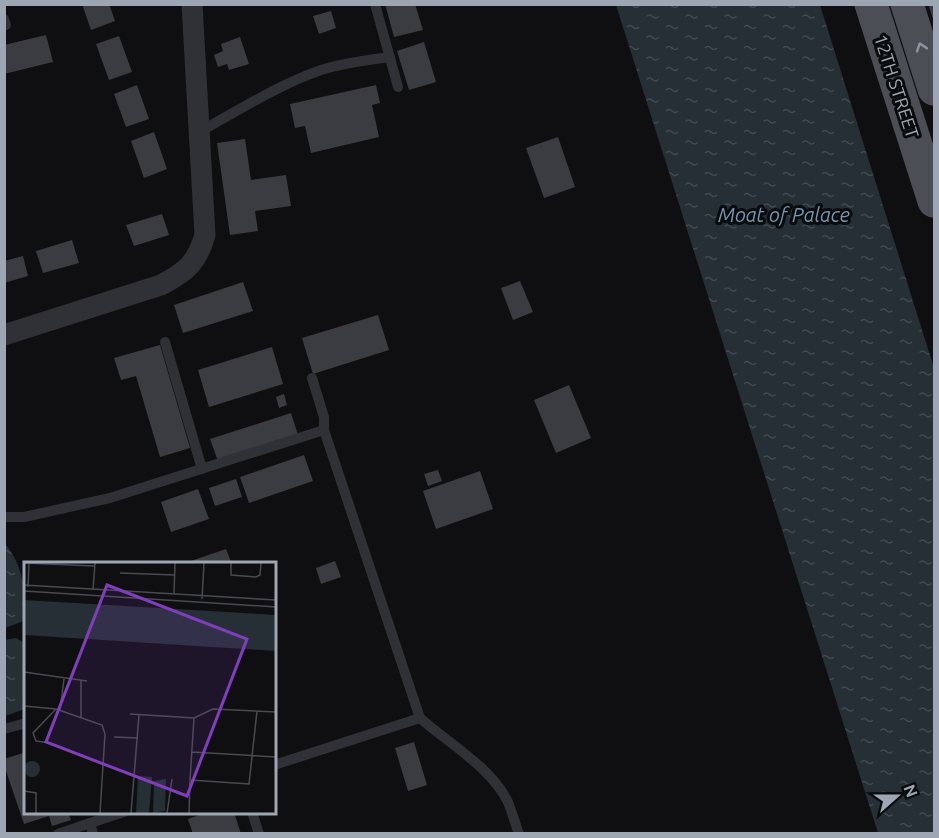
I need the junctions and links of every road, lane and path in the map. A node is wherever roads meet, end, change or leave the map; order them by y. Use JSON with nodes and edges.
{"nodes":[{"id":1,"x":375,"y":4,"type":"edge"},
{"id":2,"x":871,"y":4,"type":"edge"},
{"id":3,"x":907,"y":4,"type":"edge"},
{"id":4,"x":194,"y":5,"type":"edge"},
{"id":5,"x":390,"y":57,"type":"junction"},
{"id":6,"x":398,"y":87,"type":"dead end"},
{"id":7,"x":934,"y":89,"type":"edge"},
{"id":8,"x":199,"y":132,"type":"junction"},
{"id":9,"x":934,"y":201,"type":"edge"},
{"id":10,"x":4,"y":335,"type":"edge"},
{"id":11,"x":165,"y":342,"type":"dead end"},
{"id":12,"x":312,"y":378,"type":"dead end"},
{"id":13,"x":324,"y":430,"type":"junction"},
{"id":14,"x":202,"y":469,"type":"junction"},
{"id":15,"x":4,"y":517,"type":"edge"},
{"id":16,"x":420,"y":718,"type":"junction"},
{"id":17,"x":24,"y":724,"type":"edge"},
{"id":18,"x":4,"y":729,"type":"edge"},
{"id":19,"x":276,"y":764,"type":"edge"},
{"id":20,"x":122,"y":814,"type":"edge"},
{"id":21,"x":252,"y":814,"type":"edge"},
{"id":22,"x":91,"y":828,"type":"edge"},
{"id":23,"x":58,"y":834,"type":"edge"},
{"id":24,"x":259,"y":834,"type":"edge"},
{"id":25,"x":519,"y":834,"type":"edge"}],
"edges":[{"from":1,"to":5,"type":"lane"},
{"from":2,"to":9,"type":"main road","name":"12TH STREET"},
{"from":7,"to":3,"type":"main road","name":"12TH STREET","one_way":true},
{"from":4,"to":8,"type":"street"},
{"from":5,"to":6,"type":"lane"},
{"from":5,"to":8,"type":"lane"},
{"from":8,"to":10,"type":"street"},
{"from":11,"to":14,"type":"lane"},
{"from":12,"to":13,"type":"lane"},
{"from":13,"to":14,"type":"lane"},
{"from":13,"to":16,"type":"lane"},
{"from":14,"to":15,"type":"lane"},
{"from":16,"to":19,"type":"lane"},
{"from":16,"to":25,"type":"lane"},
{"from":17,"to":18,"type":"lane"},
{"from":20,"to":22,"type":"lane"},
{"from":21,"to":24,"type":"lane"},
{"from":22,"to":23,"type":"lane"}]}
